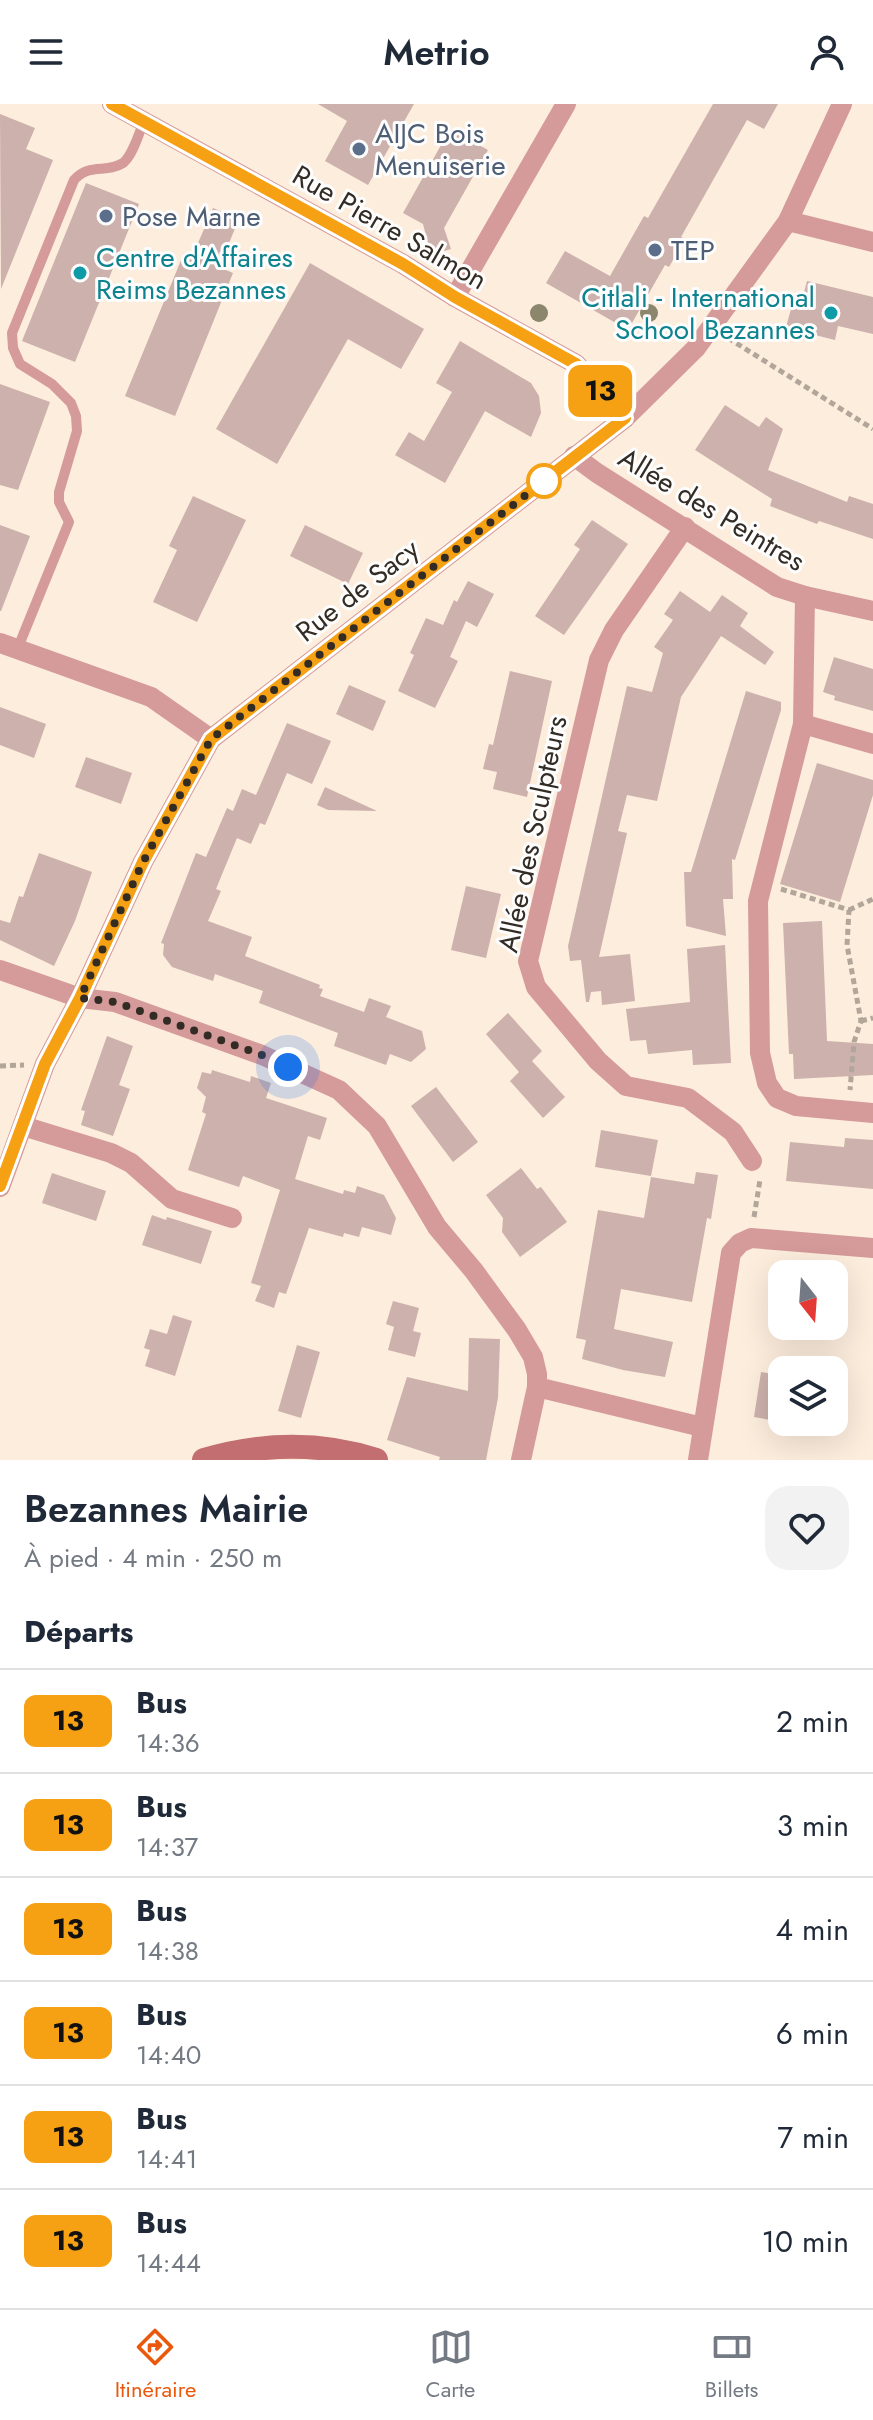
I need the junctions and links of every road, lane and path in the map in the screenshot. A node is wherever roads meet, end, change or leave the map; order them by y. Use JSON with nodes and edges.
{"nodes":[{"id":1,"x":112,"y":104,"type":"edge"},
{"id":2,"x":566,"y":104,"type":"edge"},
{"id":3,"x":842,"y":104,"type":"edge"},
{"id":4,"x":144,"y":121,"type":"junction"},
{"id":5,"x":788,"y":221,"type":"junction"},
{"id":6,"x":873,"y":242,"type":"edge"},
{"id":7,"x":455,"y":297,"type":"junction"},
{"id":8,"x":711,"y":327,"type":"junction"},
{"id":9,"x":625,"y":418,"type":"junction"},
{"id":10,"x":873,"y":429,"type":"edge"},
{"id":11,"x":574,"y":456,"type":"junction"},
{"id":12,"x":685,"y":527,"type":"junction"},
{"id":13,"x":805,"y":596,"type":"junction"},
{"id":14,"x":873,"y":611,"type":"edge"},
{"id":15,"x":9,"y":646,"type":"edge"},
{"id":16,"x":803,"y":724,"type":"junction"},
{"id":17,"x":211,"y":739,"type":"junction"},
{"id":18,"x":873,"y":744,"type":"edge"},
{"id":19,"x":763,"y":884,"type":"junction"},
{"id":20,"x":873,"y":899,"type":"edge"},
{"id":21,"x":849,"y":910,"type":"junction"},
{"id":22,"x":0,"y":970,"type":"edge"},
{"id":23,"x":80,"y":998,"type":"junction"},
{"id":24,"x":873,"y":1018,"type":"edge"},
{"id":25,"x":861,"y":1021,"type":"junction"},
{"id":26,"x":847,"y":1111,"type":"junction"},
{"id":27,"x":873,"y":1113,"type":"edge"},
{"id":28,"x":23,"y":1126,"type":"junction"},
{"id":29,"x":752,"y":1161,"type":"joint"},
{"id":30,"x":0,"y":1187,"type":"edge"},
{"id":31,"x":232,"y":1218,"type":"dead end"},
{"id":32,"x":751,"y":1238,"type":"junction"},
{"id":33,"x":873,"y":1248,"type":"edge"},
{"id":34,"x":537,"y":1387,"type":"junction"},
{"id":35,"x":702,"y":1427,"type":"junction"},
{"id":36,"x":204,"y":1460,"type":"edge"},
{"id":37,"x":376,"y":1460,"type":"edge"},
{"id":38,"x":521,"y":1460,"type":"edge"},
{"id":39,"x":698,"y":1460,"type":"edge"}],
"edges":[{"from":1,"to":4,"type":"street","name":"Rue Pierre Salmon"},
{"from":2,"to":7,"type":"street"},
{"from":3,"to":5,"type":"street","name":"Rue de Sacy"},
{"from":4,"to":7,"type":"street","name":"Rue Pierre Salmon"},
{"from":4,"to":15,"type":"lane"},
{"from":5,"to":6,"type":"street"},
{"from":5,"to":8,"type":"street","name":"Rue de Sacy"},
{"from":7,"to":9,"type":"street","name":"Rue Pierre Salmon"},
{"from":8,"to":9,"type":"street","name":"Rue de Sacy"},
{"from":8,"to":10,"type":"path"},
{"from":9,"to":11,"type":"street","name":"Rue de Sacy"},
{"from":11,"to":12,"type":"street","name":"Allée des Peintres"},
{"from":11,"to":17,"type":"street","name":"Rue de Sacy"},
{"from":12,"to":13,"type":"street","name":"Allée des Peintres"},
{"from":12,"to":29,"type":"street","name":"Allée des Sculpteurs"},
{"from":13,"to":14,"type":"street","name":"Allée des Peintres"},
{"from":13,"to":16,"type":"street"},
{"from":15,"to":17,"type":"street"},
{"from":16,"to":18,"type":"street"},
{"from":16,"to":19,"type":"street"},
{"from":17,"to":23,"type":"street","name":"Rue de Sacy"},
{"from":19,"to":21,"type":"path"},
{"from":19,"to":26,"type":"street"},
{"from":20,"to":21,"type":"path"},
{"from":21,"to":25,"type":"path"},
{"from":22,"to":23,"type":"street"},
{"from":23,"to":28,"type":"street","name":"Rue de Sacy"},
{"from":23,"to":34,"type":"street"},
{"from":24,"to":25,"type":"path"},
{"from":25,"to":26,"type":"path"},
{"from":26,"to":27,"type":"street"},
{"from":28,"to":30,"type":"street","name":"Rue de Sacy"},
{"from":28,"to":31,"type":"street"},
{"from":29,"to":32,"type":"path"},
{"from":32,"to":33,"type":"street"},
{"from":32,"to":35,"type":"street"},
{"from":34,"to":35,"type":"street"},
{"from":34,"to":38,"type":"street"},
{"from":35,"to":39,"type":"street"},
{"from":36,"to":37,"type":"street"}]}
